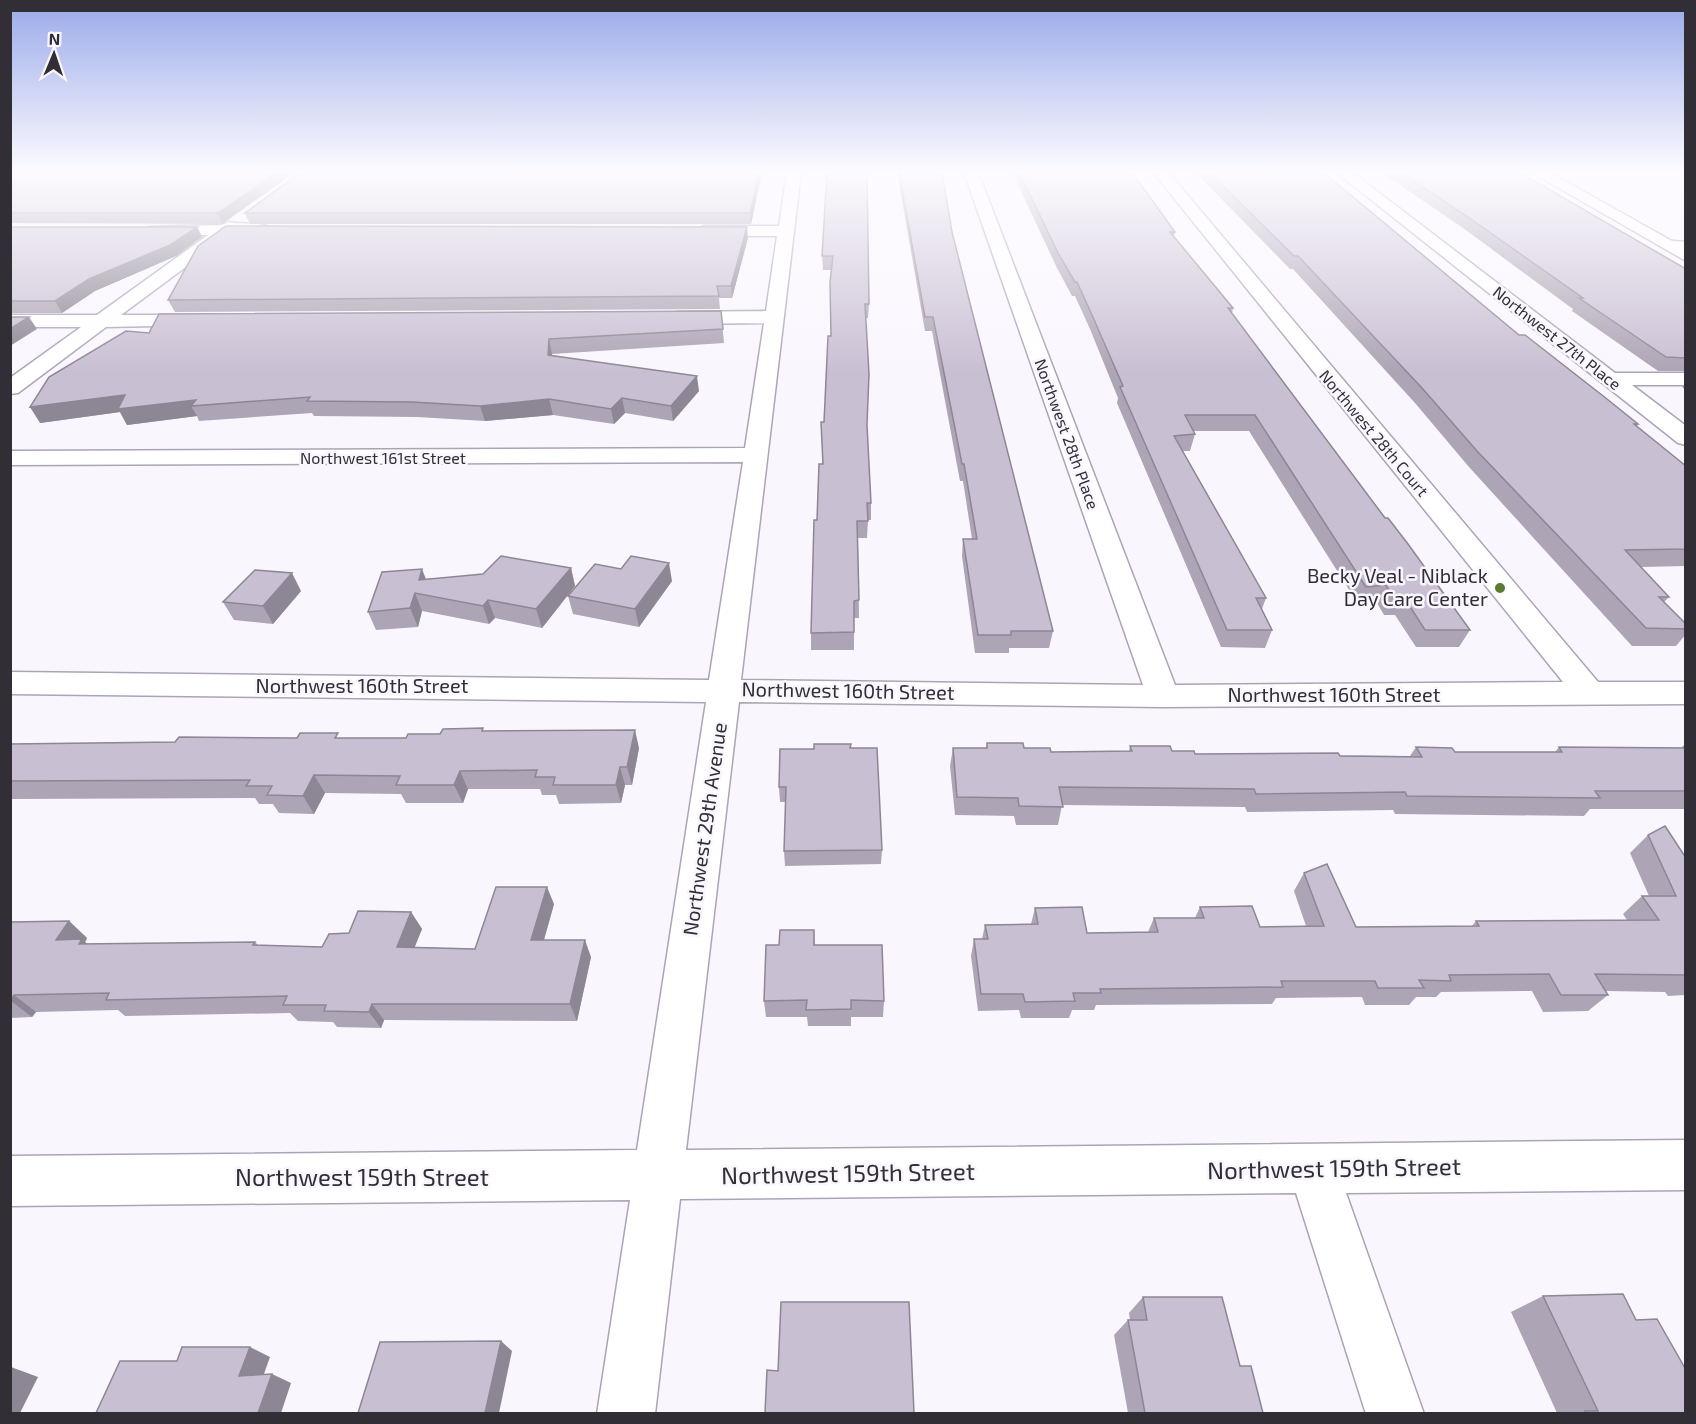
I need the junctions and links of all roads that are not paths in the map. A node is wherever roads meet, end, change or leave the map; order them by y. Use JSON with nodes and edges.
{"nodes":[{"id":1,"x":213,"y":238,"type":"edge"},
{"id":2,"x":785,"y":238,"type":"edge"},
{"id":3,"x":995,"y":238,"type":"edge"},
{"id":4,"x":1215,"y":238,"type":"edge"},
{"id":5,"x":1429,"y":238,"type":"edge"},
{"id":6,"x":1655,"y":238,"type":"edge"},
{"id":7,"x":1663,"y":243,"type":"junction"},
{"id":8,"x":1686,"y":245,"type":"edge"},
{"id":9,"x":1686,"y":256,"type":"edge"},
{"id":10,"x":775,"y":317,"type":"junction"},
{"id":11,"x":662,"y":318,"type":"edge"},
{"id":12,"x":10,"y":321,"type":"edge"},
{"id":13,"x":99,"y":321,"type":"junction"},
{"id":14,"x":215,"y":321,"type":"edge"},
{"id":15,"x":1611,"y":379,"type":"junction"},
{"id":16,"x":1686,"y":379,"type":"edge"},
{"id":17,"x":10,"y":388,"type":"edge"},
{"id":18,"x":1686,"y":438,"type":"edge"},
{"id":19,"x":756,"y":455,"type":"junction"},
{"id":20,"x":10,"y":458,"type":"edge"},
{"id":21,"x":10,"y":683,"type":"edge"},
{"id":22,"x":724,"y":689,"type":"junction"},
{"id":23,"x":1589,"y":693,"type":"junction"},
{"id":24,"x":1686,"y":693,"type":"edge"},
{"id":25,"x":1163,"y":696,"type":"junction"},
{"id":26,"x":1686,"y":1165,"type":"edge"},
{"id":27,"x":1313,"y":1169,"type":"junction"},
{"id":28,"x":658,"y":1176,"type":"junction"},
{"id":29,"x":10,"y":1181,"type":"edge"},
{"id":30,"x":626,"y":1413,"type":"edge"},
{"id":31,"x":1395,"y":1413,"type":"edge"}],
"edges":[{"from":1,"to":13,"type":"street"},
{"from":2,"to":10,"type":"street","name":"Northwest 29th Avenue"},
{"from":3,"to":25,"type":"street","name":"Northwest 28th Place"},
{"from":4,"to":23,"type":"street","name":"Northwest 28th Court"},
{"from":5,"to":15,"type":"street","name":"Northwest 27th Place"},
{"from":6,"to":7,"type":"street"},
{"from":7,"to":8,"type":"lane"},
{"from":7,"to":9,"type":"street"},
{"from":10,"to":11,"type":"street"},
{"from":10,"to":19,"type":"street","name":"Northwest 29th Avenue"},
{"from":12,"to":13,"type":"street"},
{"from":13,"to":14,"type":"street"},
{"from":13,"to":17,"type":"street"},
{"from":15,"to":16,"type":"street"},
{"from":15,"to":18,"type":"street","name":"Northwest 27th Place"},
{"from":19,"to":20,"type":"street","name":"Northwest 161st Street"},
{"from":19,"to":22,"type":"street","name":"Northwest 29th Avenue"},
{"from":21,"to":22,"type":"street","name":"Northwest 160th Street"},
{"from":22,"to":25,"type":"street","name":"Northwest 160th Street"},
{"from":22,"to":28,"type":"street","name":"Northwest 29th Avenue"},
{"from":23,"to":24,"type":"street","name":"Northwest 160th Street"},
{"from":23,"to":25,"type":"street","name":"Northwest 160th Street"},
{"from":26,"to":27,"type":"street","name":"Northwest 159th Street"},
{"from":27,"to":28,"type":"street","name":"Northwest 159th Street"},
{"from":27,"to":31,"type":"street"},
{"from":28,"to":29,"type":"street","name":"Northwest 159th Street"},
{"from":28,"to":30,"type":"street","name":"Northwest 29th Avenue"}]}
